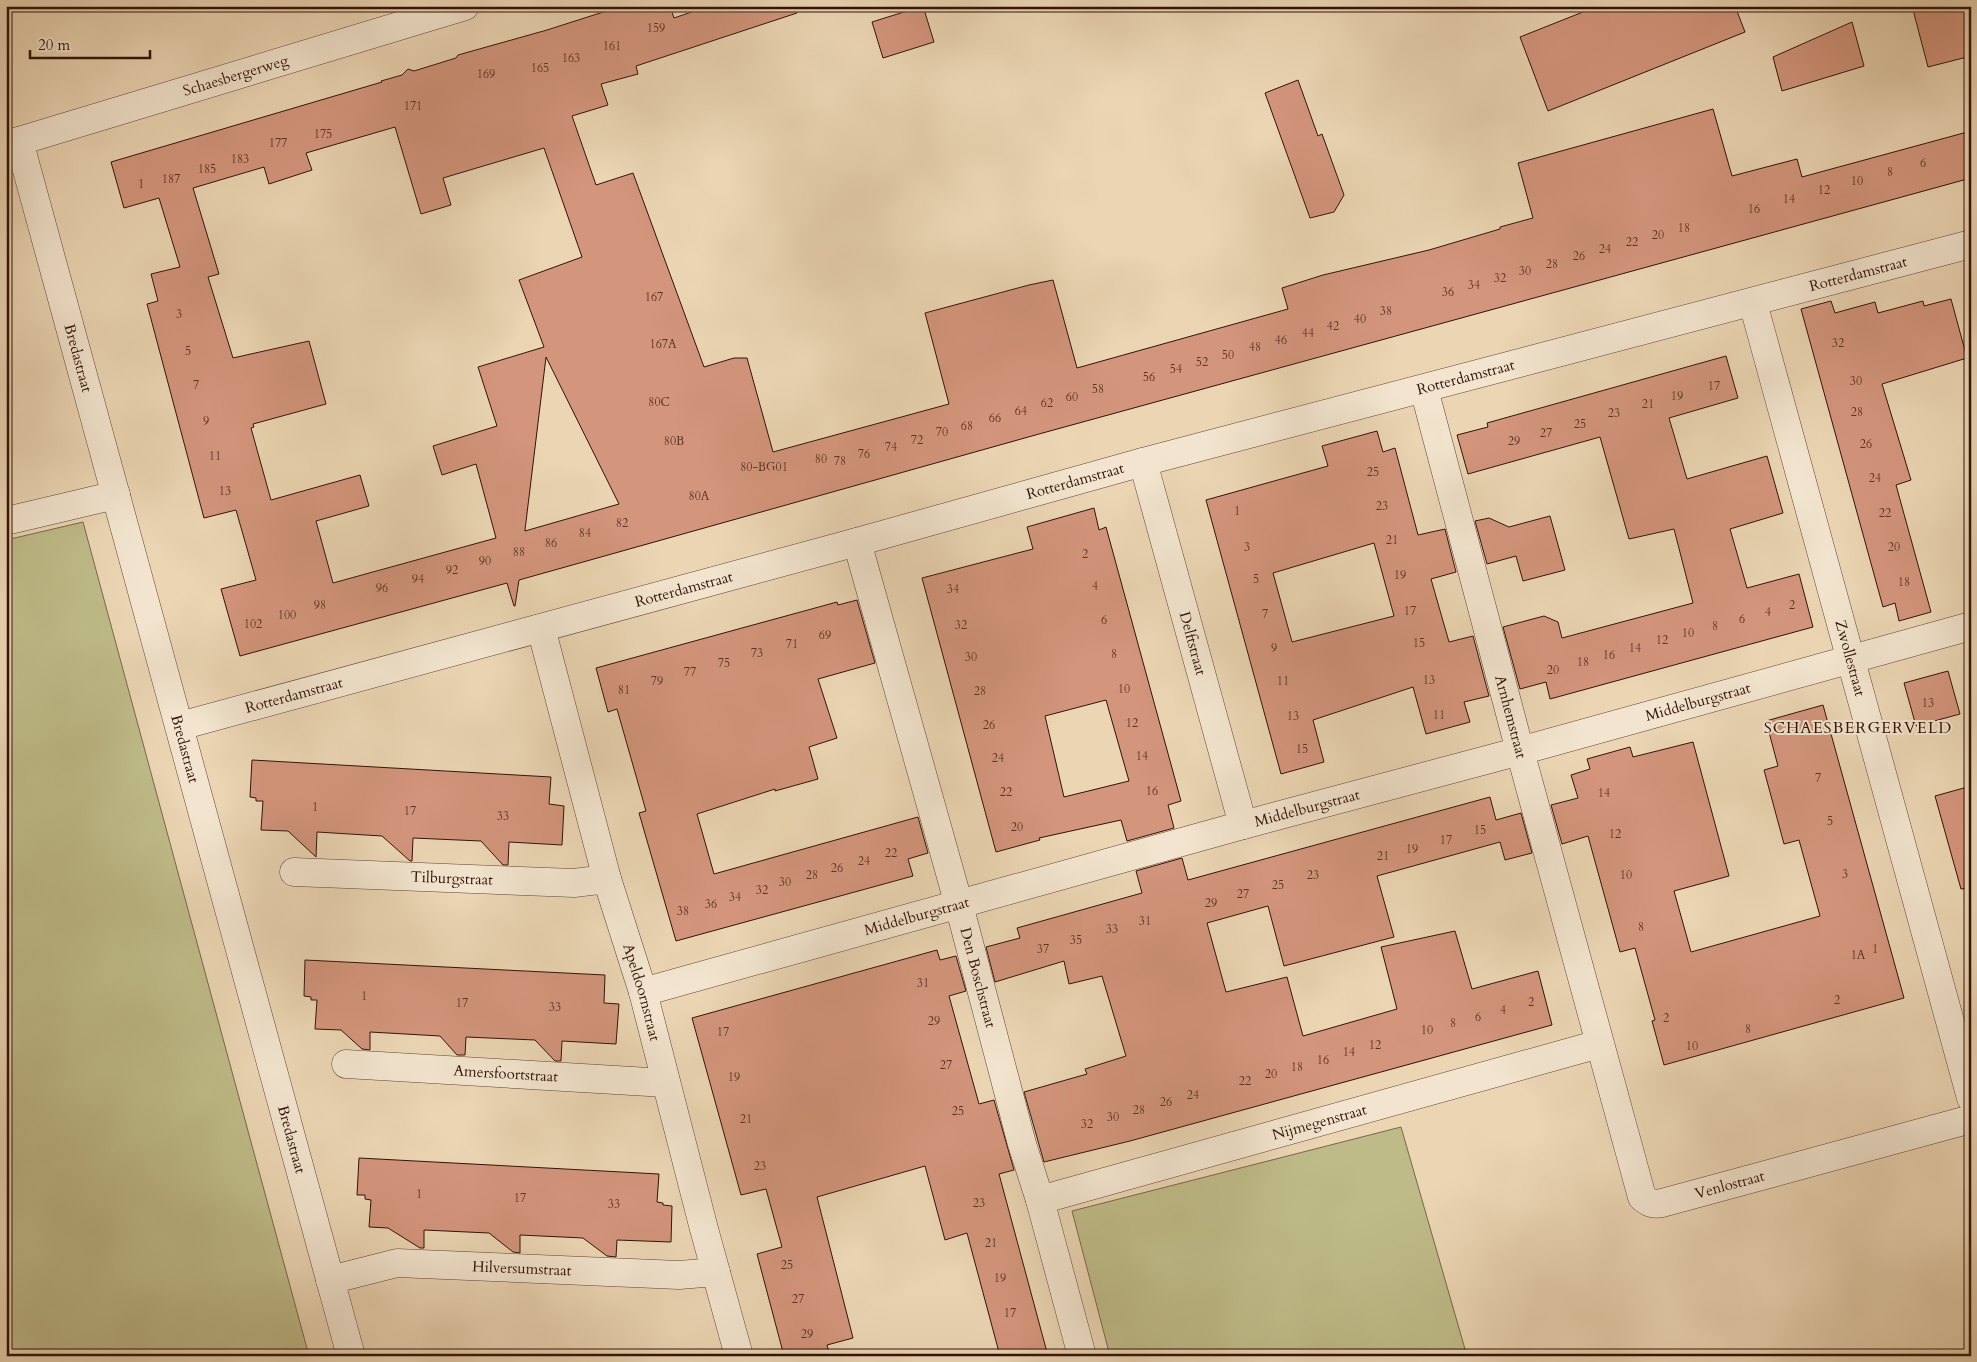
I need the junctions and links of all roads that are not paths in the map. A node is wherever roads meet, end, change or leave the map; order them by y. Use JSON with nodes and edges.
{"nodes":[{"id":1,"x":465,"y":6,"type":"edge"},
{"id":2,"x":13,"y":143,"type":"edge"},
{"id":3,"x":1971,"y":244,"type":"edge"},
{"id":4,"x":1753,"y":303,"type":"junction"},
{"id":5,"x":1424,"y":389,"type":"junction"},
{"id":6,"x":1143,"y":462,"type":"junction"},
{"id":7,"x":116,"y":494,"type":"junction"},
{"id":8,"x":6,"y":521,"type":"edge"},
{"id":9,"x":857,"y":542,"type":"junction"},
{"id":10,"x":1971,"y":626,"type":"edge"},
{"id":11,"x":541,"y":628,"type":"junction"},
{"id":12,"x":1851,"y":659,"type":"junction"},
{"id":13,"x":180,"y":726,"type":"junction"},
{"id":14,"x":1520,"y":751,"type":"junction"},
{"id":15,"x":1243,"y":825,"type":"junction"},
{"id":16,"x":294,"y":872,"type":"dead end"},
{"id":17,"x":607,"y":879,"type":"junction"},
{"id":18,"x":959,"y":905,"type":"junction"},
{"id":19,"x":643,"y":992,"type":"junction"},
{"id":20,"x":1599,"y":1044,"type":"junction"},
{"id":21,"x":346,"y":1064,"type":"dead end"},
{"id":22,"x":666,"y":1083,"type":"junction"},
{"id":23,"x":1971,"y":1098,"type":"edge"},
{"id":24,"x":1971,"y":1119,"type":"edge"},
{"id":25,"x":1040,"y":1200,"type":"junction"},
{"id":26,"x":716,"y":1272,"type":"junction"},
{"id":27,"x":330,"y":1280,"type":"junction"},
{"id":28,"x":352,"y":1356,"type":"edge"},
{"id":29,"x":739,"y":1356,"type":"edge"},
{"id":30,"x":1082,"y":1356,"type":"edge"}],
"edges":[{"from":1,"to":2,"type":"street","name":"Schaesbergerweg"},
{"from":2,"to":7,"type":"street","name":"Bredastraat"},
{"from":3,"to":4,"type":"street","name":"Rotterdamstraat"},
{"from":4,"to":5,"type":"street","name":"Rotterdamstraat"},
{"from":4,"to":12,"type":"street","name":"Zwollestraat"},
{"from":5,"to":6,"type":"street","name":"Rotterdamstraat"},
{"from":5,"to":14,"type":"street","name":"Arnhemstraat"},
{"from":6,"to":9,"type":"street","name":"Rotterdamstraat"},
{"from":6,"to":15,"type":"street","name":"Delftstraat"},
{"from":7,"to":8,"type":"street"},
{"from":7,"to":13,"type":"street","name":"Bredastraat"},
{"from":9,"to":11,"type":"street","name":"Rotterdamstraat"},
{"from":9,"to":18,"type":"street","name":"Den Boschstraat"},
{"from":10,"to":12,"type":"street","name":"Middelburgstraat"},
{"from":11,"to":13,"type":"street","name":"Rotterdamstraat"},
{"from":11,"to":17,"type":"street","name":"Apeldoornstraat"},
{"from":12,"to":14,"type":"street","name":"Middelburgstraat"},
{"from":12,"to":23,"type":"street","name":"Zwollestraat"},
{"from":13,"to":27,"type":"street","name":"Bredastraat"},
{"from":14,"to":15,"type":"street","name":"Middelburgstraat"},
{"from":14,"to":20,"type":"street","name":"Arnhemstraat"},
{"from":15,"to":18,"type":"street","name":"Middelburgstraat"},
{"from":16,"to":17,"type":"street","name":"Tilburgstraat"},
{"from":17,"to":19,"type":"street","name":"Apeldoornstraat"},
{"from":18,"to":19,"type":"street","name":"Middelburgstraat"},
{"from":18,"to":25,"type":"street","name":"Den Boschstraat"},
{"from":19,"to":22,"type":"street","name":"Apeldoornstraat"},
{"from":20,"to":24,"type":"street","name":"Venlostraat"},
{"from":20,"to":25,"type":"street","name":"Nijmegenstraat"},
{"from":21,"to":22,"type":"street","name":"Amersfoortstraat"},
{"from":22,"to":26,"type":"street","name":"Apeldoornstraat"},
{"from":25,"to":30,"type":"street","name":"Den Boschstraat"},
{"from":26,"to":27,"type":"street","name":"Hilversumstraat"},
{"from":26,"to":29,"type":"street","name":"Apeldoornstraat"},
{"from":27,"to":28,"type":"street","name":"Bredastraat"}]}
